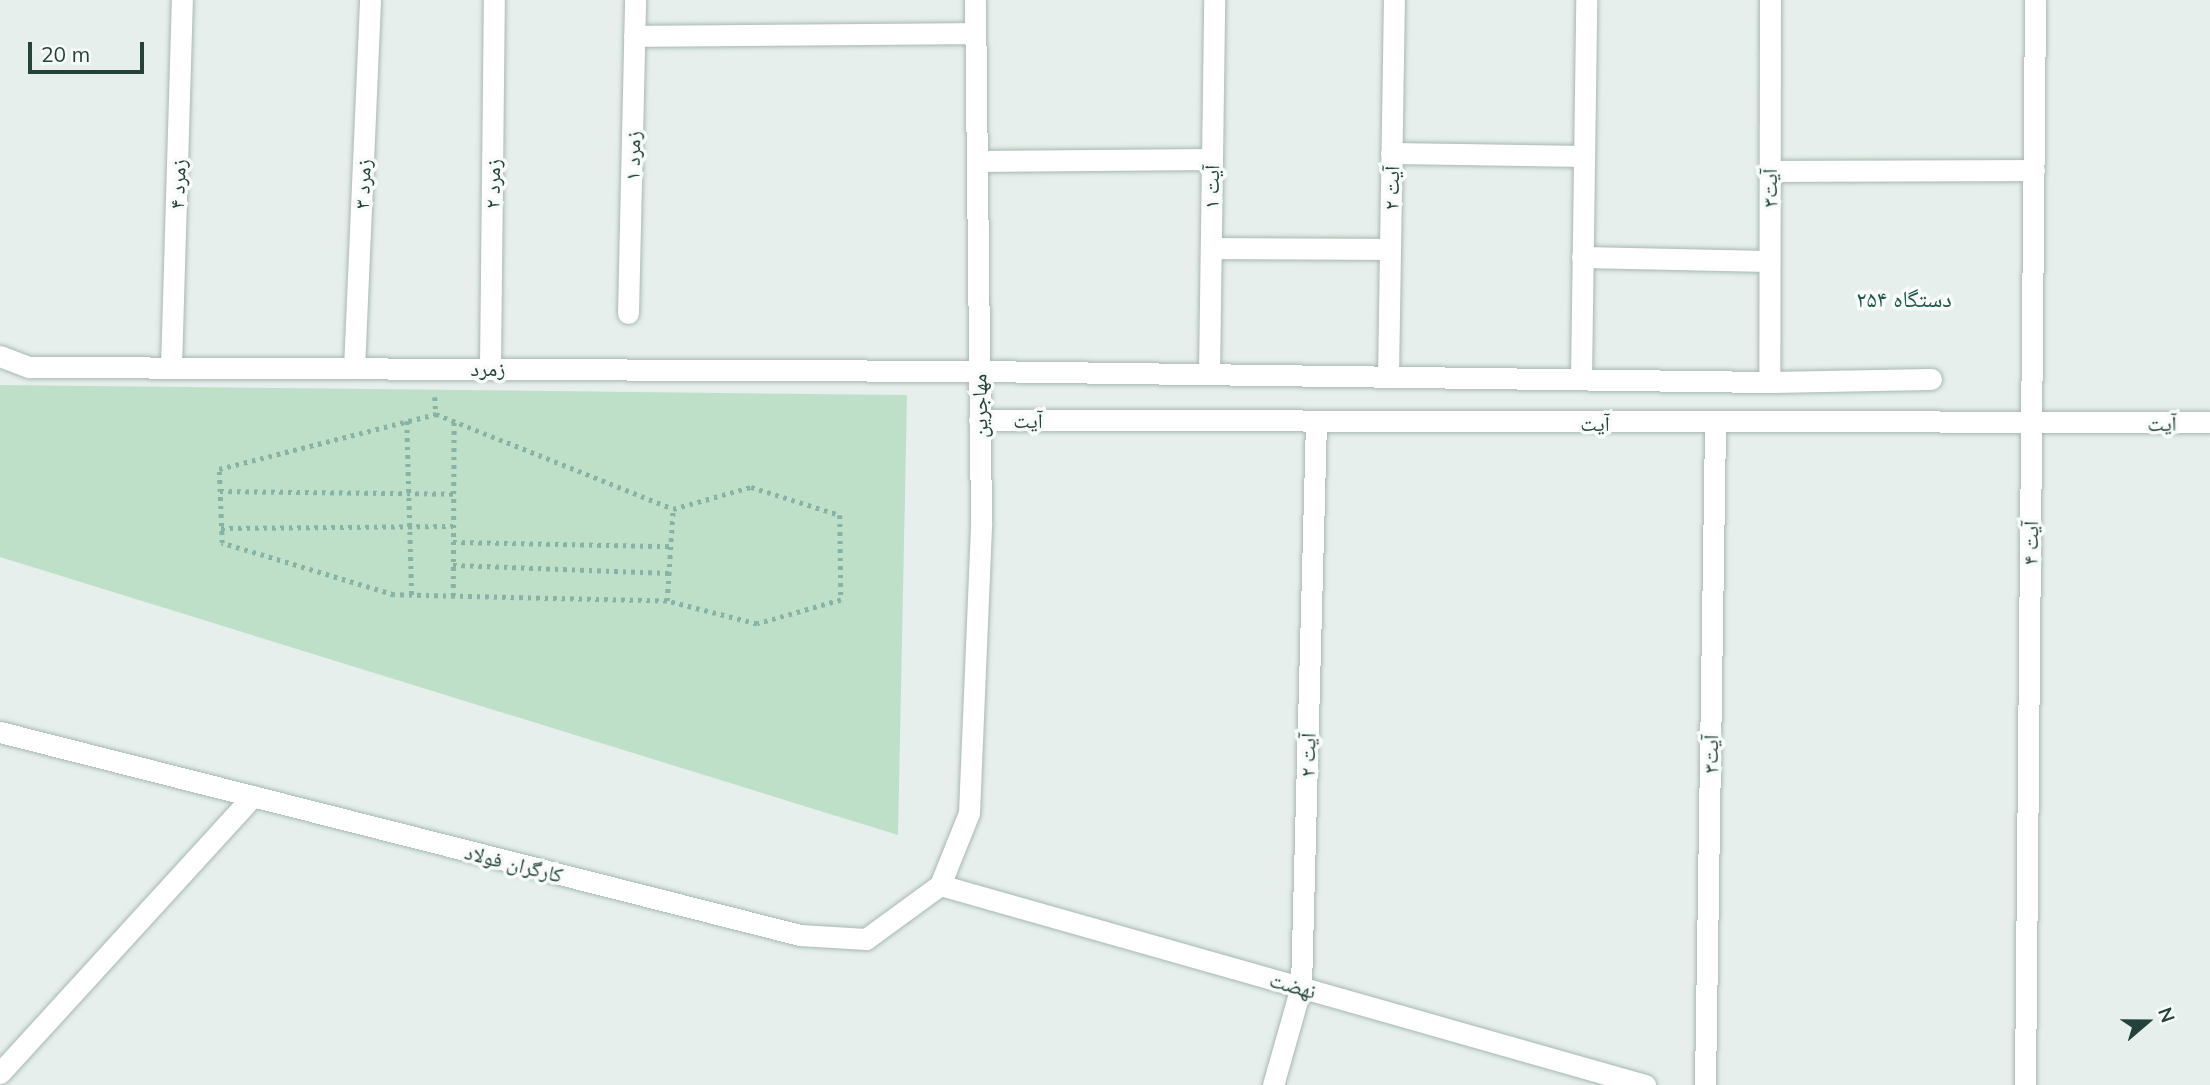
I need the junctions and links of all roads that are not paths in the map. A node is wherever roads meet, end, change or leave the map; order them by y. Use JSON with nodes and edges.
{"nodes":[{"id":1,"x":183,"y":0,"type":"edge"},
{"id":2,"x":370,"y":0,"type":"edge"},
{"id":3,"x":494,"y":0,"type":"edge"},
{"id":4,"x":635,"y":0,"type":"edge"},
{"id":5,"x":975,"y":0,"type":"edge"},
{"id":6,"x":1214,"y":0,"type":"edge"},
{"id":7,"x":1394,"y":0,"type":"edge"},
{"id":8,"x":1586,"y":0,"type":"edge"},
{"id":9,"x":1770,"y":0,"type":"edge"},
{"id":10,"x":2035,"y":0,"type":"edge"},
{"id":11,"x":975,"y":33,"type":"junction"},
{"id":12,"x":634,"y":36,"type":"junction"},
{"id":13,"x":1391,"y":153,"type":"junction"},
{"id":14,"x":1584,"y":156,"type":"junction"},
{"id":15,"x":1212,"y":159,"type":"junction"},
{"id":16,"x":977,"y":162,"type":"junction"},
{"id":17,"x":2034,"y":170,"type":"junction"},
{"id":18,"x":1769,"y":171,"type":"junction"},
{"id":19,"x":1211,"y":248,"type":"junction"},
{"id":20,"x":1390,"y":249,"type":"junction"},
{"id":21,"x":1582,"y":257,"type":"junction"},
{"id":22,"x":1769,"y":261,"type":"junction"},
{"id":23,"x":628,"y":313,"type":"dead end"},
{"id":24,"x":0,"y":356,"type":"edge"},
{"id":25,"x":171,"y":367,"type":"junction"},
{"id":26,"x":354,"y":368,"type":"junction"},
{"id":27,"x":490,"y":368,"type":"junction"},
{"id":28,"x":979,"y":371,"type":"junction"},
{"id":29,"x":1209,"y":374,"type":"junction"},
{"id":30,"x":1388,"y":377,"type":"junction"},
{"id":31,"x":1581,"y":379,"type":"junction"},
{"id":32,"x":1931,"y":379,"type":"dead end"},
{"id":33,"x":1769,"y":382,"type":"junction"},
{"id":34,"x":979,"y":420,"type":"junction"},
{"id":35,"x":1316,"y":421,"type":"junction"},
{"id":36,"x":2210,"y":422,"type":"edge"},
{"id":37,"x":1714,"y":423,"type":"junction"},
{"id":38,"x":2031,"y":424,"type":"junction"},
{"id":39,"x":0,"y":732,"type":"edge"},
{"id":40,"x":253,"y":796,"type":"junction"},
{"id":41,"x":940,"y":886,"type":"junction"},
{"id":42,"x":1301,"y":987,"type":"junction"},
{"id":43,"x":0,"y":1073,"type":"edge"},
{"id":44,"x":1273,"y":1085,"type":"edge"},
{"id":45,"x":1645,"y":1085,"type":"edge"},
{"id":46,"x":1705,"y":1085,"type":"edge"},
{"id":47,"x":2025,"y":1085,"type":"edge"}],
"edges":[{"from":1,"to":25,"type":"street","name":"زمرد ۴"},
{"from":2,"to":26,"type":"street","name":"زمرد ۳"},
{"from":3,"to":27,"type":"street","name":"زمرد ۲"},
{"from":4,"to":12,"type":"street","name":"زمرد ۱"},
{"from":5,"to":11,"type":"street","name":"مهاجرین"},
{"from":6,"to":15,"type":"street","name":"آیت ۱"},
{"from":7,"to":13,"type":"street","name":"آیت ۲"},
{"from":8,"to":14,"type":"street"},
{"from":9,"to":18,"type":"street","name":"آیت۳"},
{"from":10,"to":17,"type":"street","name":"آیت ۴"},
{"from":11,"to":12,"type":"street"},
{"from":11,"to":16,"type":"street","name":"مهاجرین"},
{"from":12,"to":23,"type":"street","name":"زمرد ۱"},
{"from":13,"to":14,"type":"street"},
{"from":13,"to":20,"type":"street","name":"آیت ۲"},
{"from":14,"to":21,"type":"street"},
{"from":15,"to":16,"type":"street"},
{"from":15,"to":19,"type":"street","name":"آیت ۱"},
{"from":16,"to":28,"type":"street","name":"مهاجرین"},
{"from":17,"to":18,"type":"street"},
{"from":17,"to":38,"type":"street","name":"آیت ۴"},
{"from":18,"to":22,"type":"street","name":"آیت۳"},
{"from":19,"to":20,"type":"street"},
{"from":19,"to":29,"type":"street","name":"آیت ۱"},
{"from":20,"to":30,"type":"street","name":"آیت ۲"},
{"from":21,"to":22,"type":"street"},
{"from":21,"to":31,"type":"street"},
{"from":22,"to":33,"type":"street","name":"آیت۳"},
{"from":24,"to":25,"type":"street","name":"زمرد"},
{"from":25,"to":26,"type":"street","name":"زمرد"},
{"from":26,"to":27,"type":"street","name":"زمرد"},
{"from":27,"to":28,"type":"street","name":"زمرد"},
{"from":28,"to":29,"type":"street","name":"زمرد"},
{"from":28,"to":34,"type":"street","name":"مهاجرین"},
{"from":29,"to":30,"type":"street","name":"زمرد"},
{"from":30,"to":31,"type":"street","name":"زمرد"},
{"from":31,"to":33,"type":"street","name":"زمرد"},
{"from":32,"to":33,"type":"street"},
{"from":34,"to":35,"type":"street","name":"آیت"},
{"from":34,"to":41,"type":"street","name":"مهاجرین"},
{"from":35,"to":37,"type":"street","name":"آیت"},
{"from":35,"to":42,"type":"street","name":"آیت ۲"},
{"from":36,"to":38,"type":"street","name":"آیت"},
{"from":37,"to":38,"type":"street","name":"آیت"},
{"from":37,"to":46,"type":"street","name":"آیت۳"},
{"from":38,"to":47,"type":"street","name":"آیت ۴"},
{"from":39,"to":40,"type":"street","name":"کارگران فولاد"},
{"from":40,"to":41,"type":"street","name":"کارگران فولاد"},
{"from":40,"to":43,"type":"street"},
{"from":41,"to":42,"type":"street","name":"نهضت"},
{"from":42,"to":44,"type":"street","name":"آیت ۲"},
{"from":42,"to":45,"type":"street","name":"نهضت"}]}
